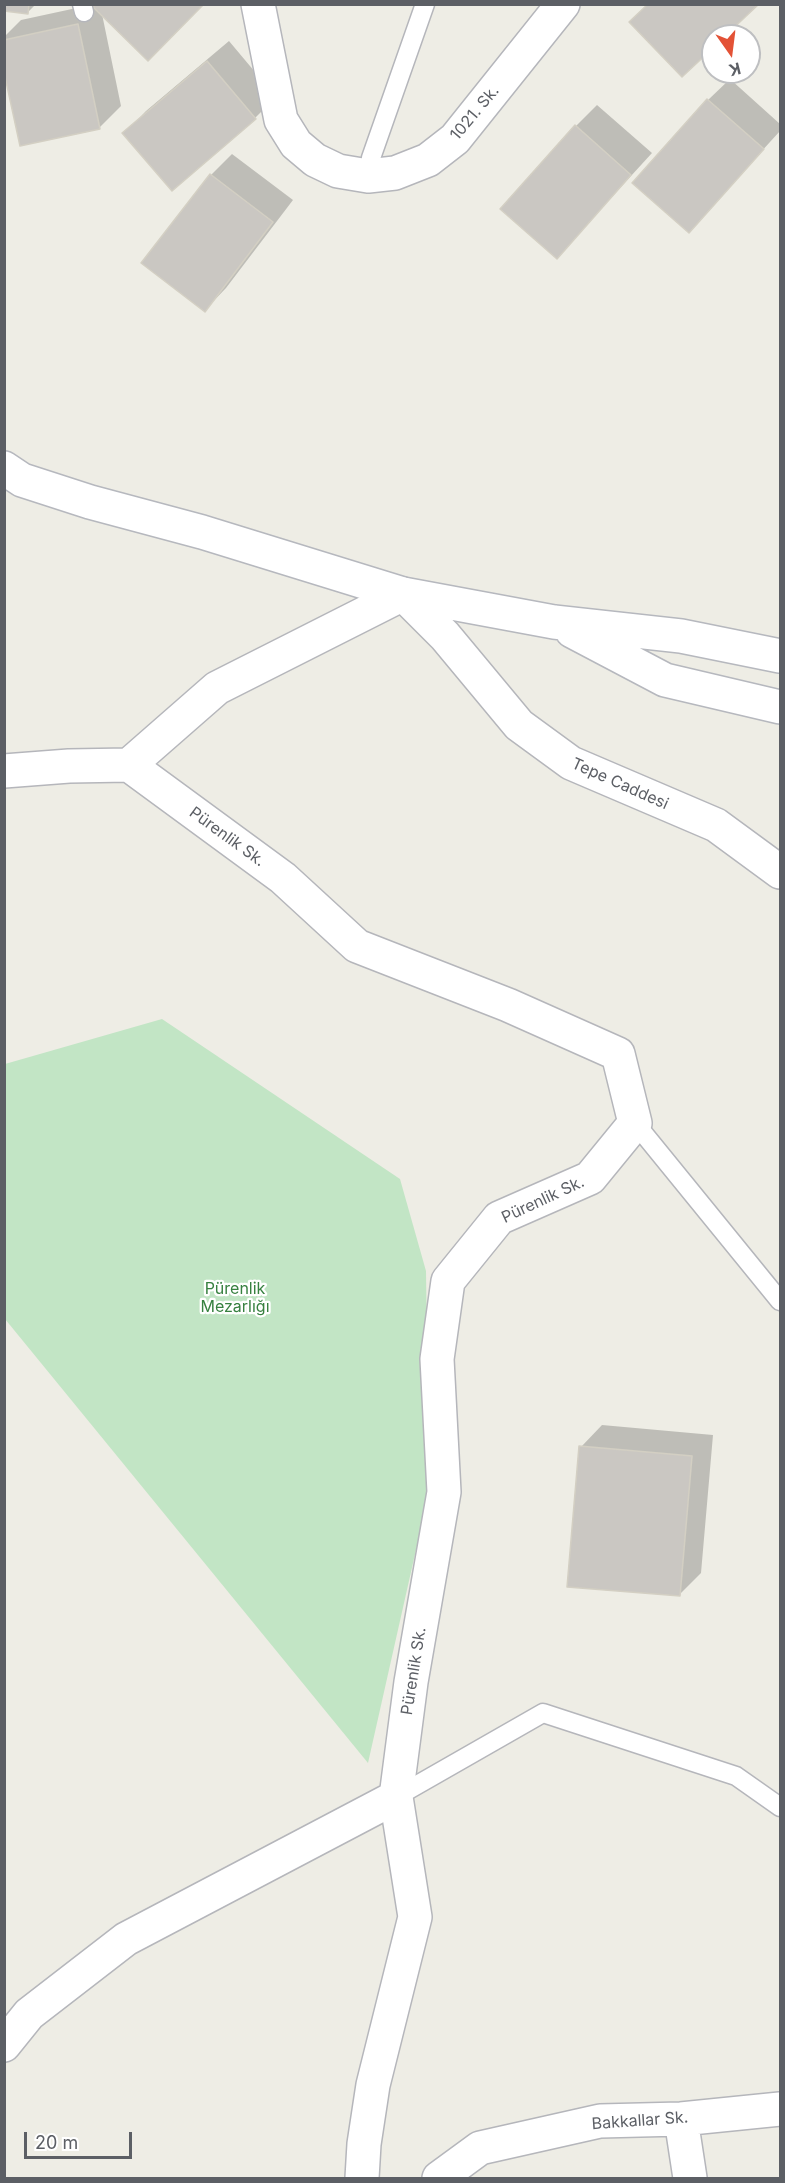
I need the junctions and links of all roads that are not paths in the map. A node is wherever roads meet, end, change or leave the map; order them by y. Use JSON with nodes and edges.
{"nodes":[{"id":1,"x":258,"y":4,"type":"edge"},
{"id":2,"x":425,"y":4,"type":"edge"},
{"id":3,"x":563,"y":4,"type":"edge"},
{"id":4,"x":368,"y":176,"type":"junction"},
{"id":5,"x":4,"y":468,"type":"edge"},
{"id":6,"x":404,"y":594,"type":"junction"},
{"id":7,"x":554,"y":621,"type":"junction"},
{"id":8,"x":780,"y":656,"type":"edge"},
{"id":9,"x":780,"y":707,"type":"edge"},
{"id":10,"x":129,"y":765,"type":"junction"},
{"id":11,"x":4,"y":771,"type":"edge"},
{"id":12,"x":780,"y":872,"type":"edge"},
{"id":13,"x":635,"y":1123,"type":"junction"},
{"id":14,"x":780,"y":1301,"type":"edge"},
{"id":15,"x":396,"y":1797,"type":"junction"},
{"id":16,"x":780,"y":1807,"type":"edge"},
{"id":17,"x":4,"y":2045,"type":"edge"},
{"id":18,"x":780,"y":2109,"type":"edge"},
{"id":19,"x":681,"y":2119,"type":"junction"},
{"id":20,"x":362,"y":2178,"type":"edge"},
{"id":21,"x":439,"y":2178,"type":"edge"},
{"id":22,"x":690,"y":2178,"type":"edge"}],
"edges":[{"from":1,"to":4,"type":"street","name":"1021. Sk."},
{"from":2,"to":4,"type":"lane"},
{"from":3,"to":4,"type":"street","name":"1021. Sk."},
{"from":5,"to":6,"type":"street"},
{"from":6,"to":7,"type":"street"},
{"from":6,"to":10,"type":"street"},
{"from":6,"to":12,"type":"street","name":"Tepe Caddesi"},
{"from":7,"to":8,"type":"street"},
{"from":7,"to":9,"type":"street"},
{"from":10,"to":11,"type":"street"},
{"from":10,"to":13,"type":"street","name":"Pürenlik Sk."},
{"from":13,"to":14,"type":"lane"},
{"from":13,"to":15,"type":"street","name":"Pürenlik Sk."},
{"from":15,"to":16,"type":"lane"},
{"from":15,"to":17,"type":"street"},
{"from":15,"to":20,"type":"street","name":"Pürenlik Sk."},
{"from":18,"to":19,"type":"street","name":"Bakkallar Sk."},
{"from":19,"to":21,"type":"street","name":"Bakkallar Sk."},
{"from":19,"to":22,"type":"street"}]}
